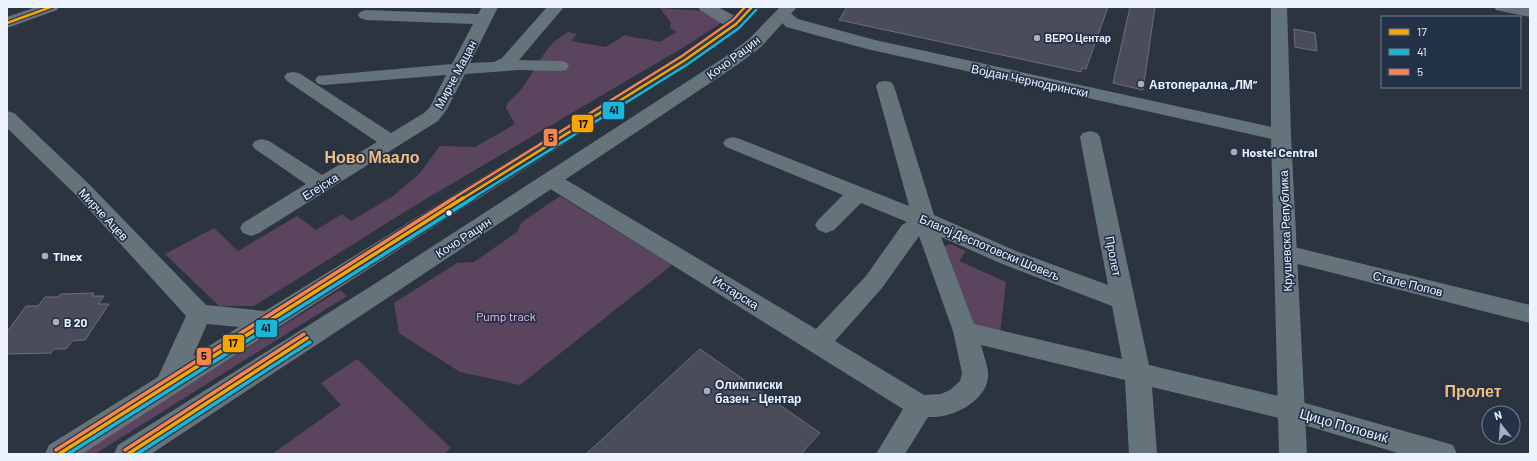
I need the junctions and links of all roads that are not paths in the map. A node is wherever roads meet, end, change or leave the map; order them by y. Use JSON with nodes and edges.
{"nodes":[{"id":1,"x":51,"y":7,"type":"edge"},
{"id":2,"x":556,"y":7,"type":"edge"},
{"id":3,"x":706,"y":7,"type":"edge"},
{"id":4,"x":752,"y":7,"type":"edge"},
{"id":5,"x":1279,"y":7,"type":"edge"},
{"id":6,"x":1502,"y":7,"type":"edge"},
{"id":7,"x":786,"y":11,"type":"edge"},
{"id":8,"x":1530,"y":12,"type":"edge"},
{"id":9,"x":487,"y":13,"type":"edge"},
{"id":10,"x":366,"y":15,"type":"dead end"},
{"id":11,"x":7,"y":23,"type":"edge"},
{"id":12,"x":736,"y":24,"type":"junction"},
{"id":13,"x":560,"y":66,"type":"dead end"},
{"id":14,"x":497,"y":68,"type":"junction"},
{"id":15,"x":458,"y":69,"type":"junction"},
{"id":16,"x":294,"y":76,"type":"dead end"},
{"id":17,"x":324,"y":80,"type":"dead end"},
{"id":18,"x":885,"y":86,"type":"dead end"},
{"id":19,"x":7,"y":117,"type":"edge"},
{"id":20,"x":409,"y":131,"type":"joint"},
{"id":21,"x":1281,"y":135,"type":"junction"},
{"id":22,"x":1090,"y":137,"type":"dead end"},
{"id":23,"x":390,"y":142,"type":"junction"},
{"id":24,"x":734,"y":143,"type":"dead end"},
{"id":25,"x":262,"y":145,"type":"dead end"},
{"id":26,"x":551,"y":180,"type":"junction"},
{"id":27,"x":322,"y":185,"type":"junction"},
{"id":28,"x":858,"y":193,"type":"junction"},
{"id":29,"x":924,"y":220,"type":"junction"},
{"id":30,"x":826,"y":225,"type":"dead end"},
{"id":31,"x":252,"y":228,"type":"dead end"},
{"id":32,"x":1286,"y":253,"type":"junction"},
{"id":33,"x":1123,"y":300,"type":"junction"},
{"id":34,"x":199,"y":314,"type":"junction"},
{"id":35,"x":1530,"y":314,"type":"edge"},
{"id":36,"x":270,"y":321,"type":"junction"},
{"id":37,"x":965,"y":331,"type":"junction"},
{"id":38,"x":818,"y":343,"type":"junction"},
{"id":39,"x":1138,"y":374,"type":"junction"},
{"id":40,"x":168,"y":385,"type":"junction"},
{"id":41,"x":920,"y":406,"type":"junction"},
{"id":42,"x":1291,"y":410,"type":"junction"},
{"id":43,"x":59,"y":454,"type":"edge"},
{"id":44,"x":128,"y":454,"type":"edge"},
{"id":45,"x":890,"y":454,"type":"edge"},
{"id":46,"x":1143,"y":454,"type":"edge"},
{"id":47,"x":1293,"y":454,"type":"edge"},
{"id":48,"x":1442,"y":454,"type":"edge"}],
"edges":[{"from":1,"to":11,"type":"street"},
{"from":2,"to":14,"type":"street"},
{"from":3,"to":12,"type":"street"},
{"from":4,"to":12,"type":"street","name":"Кочо Рацин"},
{"from":5,"to":21,"type":"street","name":"Крушевска Република"},
{"from":6,"to":8,"type":"street"},
{"from":7,"to":21,"type":"street","name":"Војдан Чернодрински"},
{"from":7,"to":26,"type":"street","name":"Кочо Рацин"},
{"from":9,"to":10,"type":"street"},
{"from":9,"to":15,"type":"street","name":"Мирче Мацан"},
{"from":12,"to":36,"type":"street","name":"Кочо Рацин"},
{"from":13,"to":14,"type":"street"},
{"from":14,"to":15,"type":"street"},
{"from":15,"to":17,"type":"street"},
{"from":15,"to":20,"type":"street","name":"Мирче Мацан"},
{"from":16,"to":23,"type":"street"},
{"from":18,"to":29,"type":"street"},
{"from":19,"to":34,"type":"street","name":"Мирче Ацев"},
{"from":20,"to":23,"type":"street","name":"Егејска"},
{"from":21,"to":32,"type":"street","name":"Крушевска Република"},
{"from":22,"to":33,"type":"street","name":"Пролет"},
{"from":23,"to":27,"type":"street","name":"Егејска"},
{"from":24,"to":28,"type":"street","name":"Благој Деспотовски Шовељ"},
{"from":25,"to":27,"type":"street"},
{"from":26,"to":38,"type":"street","name":"Истарска"},
{"from":26,"to":44,"type":"street","name":"Кочо Рацин"},
{"from":27,"to":31,"type":"street","name":"Егејска"},
{"from":28,"to":29,"type":"street","name":"Благој Деспотовски Шовељ"},
{"from":28,"to":30,"type":"street"},
{"from":29,"to":33,"type":"street","name":"Благој Деспотовски Шовељ"},
{"from":29,"to":37,"type":"street"},
{"from":29,"to":38,"type":"street"},
{"from":32,"to":35,"type":"street","name":"Стале Попов"},
{"from":32,"to":42,"type":"street","name":"Крушевска Република"},
{"from":33,"to":39,"type":"street","name":"Пролет"},
{"from":34,"to":36,"type":"street"},
{"from":34,"to":40,"type":"street"},
{"from":36,"to":40,"type":"street","name":"Кочо Рацин"},
{"from":37,"to":39,"type":"street"},
{"from":37,"to":41,"type":"street"},
{"from":38,"to":41,"type":"street","name":"Истарска"},
{"from":39,"to":42,"type":"street"},
{"from":39,"to":46,"type":"street","name":"Пролет"},
{"from":40,"to":43,"type":"street","name":"Кочо Рацин"},
{"from":41,"to":45,"type":"street"},
{"from":42,"to":47,"type":"street","name":"Крушевска Република"},
{"from":42,"to":48,"type":"street","name":"Цицо Поповиќ"}]}
